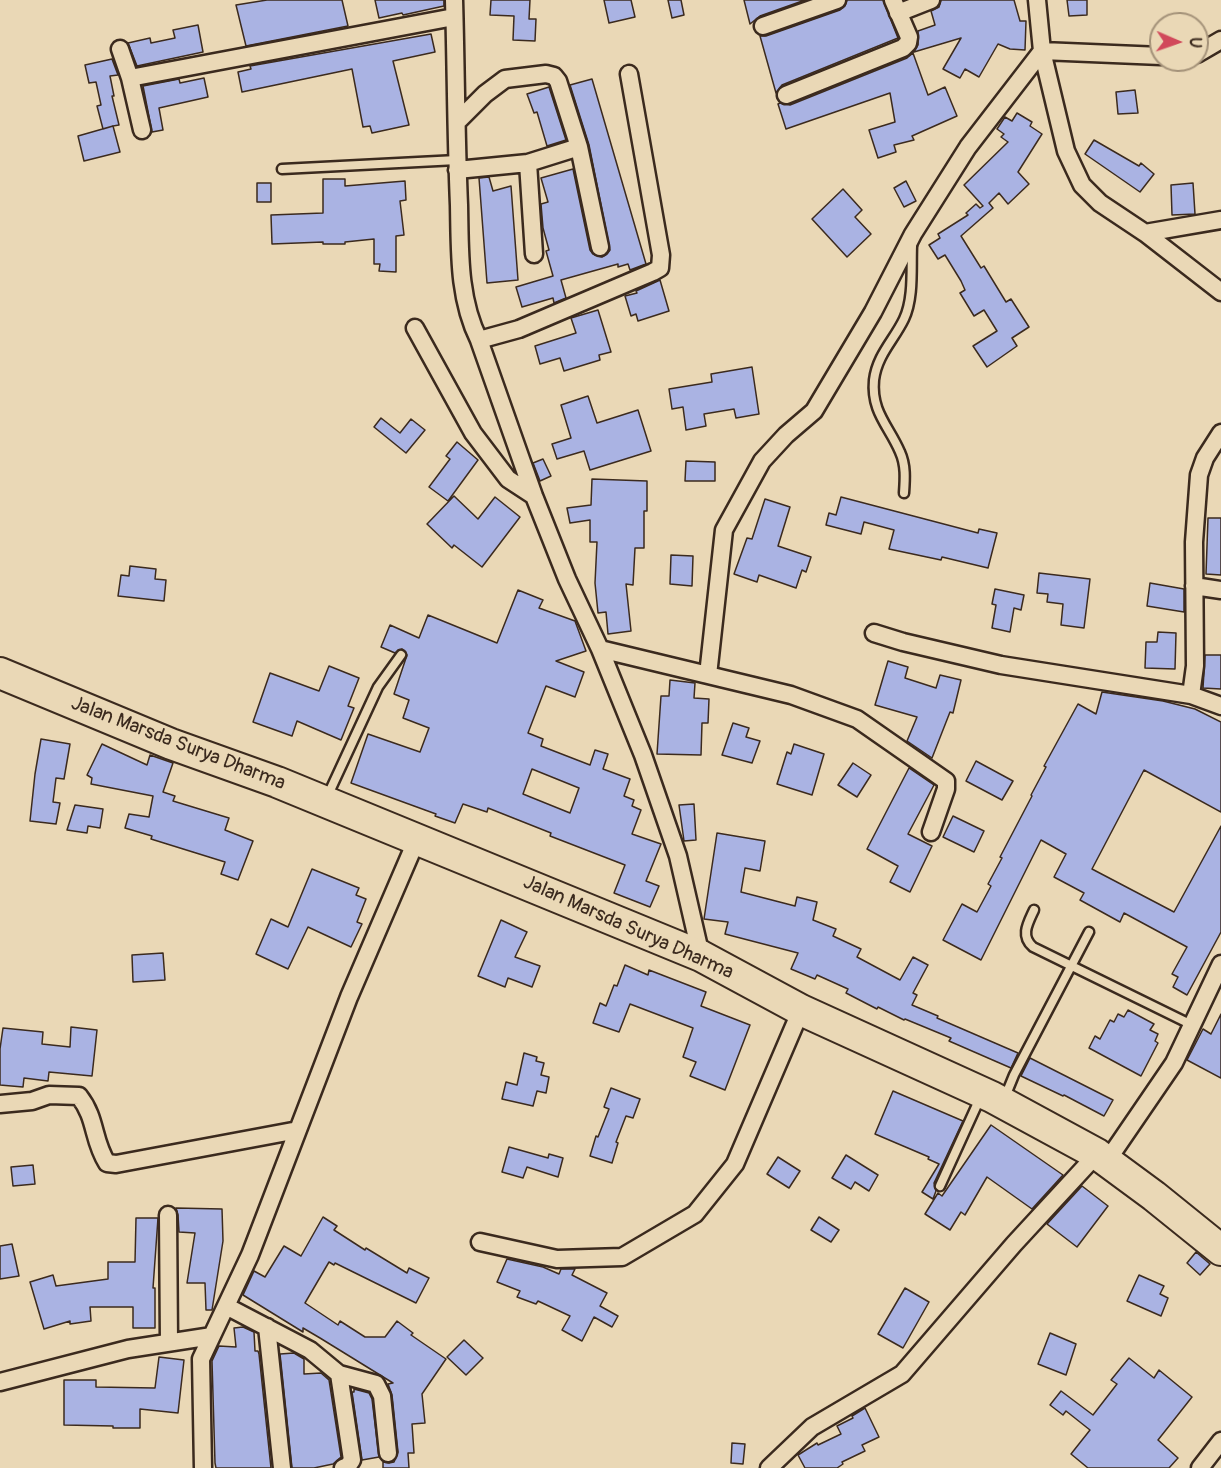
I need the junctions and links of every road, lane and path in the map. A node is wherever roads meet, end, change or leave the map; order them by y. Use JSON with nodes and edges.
{"nodes":[{"id":1,"x":837,"y":0,"type":"edge"},
{"id":2,"x":931,"y":0,"type":"edge"},
{"id":3,"x":1036,"y":0,"type":"edge"},
{"id":4,"x":896,"y":6,"type":"edge"},
{"id":5,"x":454,"y":8,"type":"edge"},
{"id":6,"x":764,"y":26,"type":"dead end"},
{"id":7,"x":120,"y":49,"type":"dead end"},
{"id":8,"x":1042,"y":51,"type":"junction"},
{"id":9,"x":1149,"y":55,"type":"edge"},
{"id":10,"x":629,"y":74,"type":"dead end"},
{"id":11,"x":130,"y":78,"type":"junction"},
{"id":12,"x":786,"y":95,"type":"dead end"},
{"id":13,"x":457,"y":122,"type":"junction"},
{"id":14,"x":142,"y":130,"type":"dead end"},
{"id":15,"x":579,"y":147,"type":"junction"},
{"id":16,"x":528,"y":163,"type":"junction"},
{"id":17,"x":457,"y":165,"type":"junction"},
{"id":18,"x":282,"y":169,"type":"dead end"},
{"id":19,"x":1221,"y":220,"type":"edge"},
{"id":20,"x":1145,"y":233,"type":"junction"},
{"id":21,"x":913,"y":234,"type":"junction"},
{"id":22,"x":600,"y":247,"type":"dead end"},
{"id":23,"x":534,"y":254,"type":"dead end"},
{"id":24,"x":1221,"y":292,"type":"edge"},
{"id":25,"x":415,"y":328,"type":"dead end"},
{"id":26,"x":479,"y":340,"type":"junction"},
{"id":27,"x":1221,"y":433,"type":"edge"},
{"id":28,"x":904,"y":493,"type":"dead end"},
{"id":29,"x":534,"y":496,"type":"junction"},
{"id":30,"x":1194,"y":586,"type":"junction"},
{"id":31,"x":1221,"y":590,"type":"edge"},
{"id":32,"x":874,"y":633,"type":"dead end"},
{"id":33,"x":600,"y":650,"type":"junction"},
{"id":34,"x":401,"y":655,"type":"dead end"},
{"id":35,"x":0,"y":673,"type":"edge"},
{"id":36,"x":708,"y":675,"type":"junction"},
{"id":37,"x":1191,"y":695,"type":"junction"},
{"id":38,"x":1221,"y":706,"type":"edge"},
{"id":39,"x":324,"y":802,"type":"junction"},
{"id":40,"x":931,"y":832,"type":"dead end"},
{"id":41,"x":417,"y":839,"type":"junction"},
{"id":42,"x":1034,"y":910,"type":"dead end"},
{"id":43,"x":1089,"y":932,"type":"dead end"},
{"id":44,"x":700,"y":956,"type":"junction"},
{"id":45,"x":1072,"y":966,"type":"junction"},
{"id":46,"x":1220,"y":970,"type":"edge"},
{"id":47,"x":801,"y":1010,"type":"junction"},
{"id":48,"x":1192,"y":1025,"type":"junction"},
{"id":49,"x":993,"y":1097,"type":"junction"},
{"id":50,"x":0,"y":1104,"type":"edge"},
{"id":51,"x":298,"y":1130,"type":"junction"},
{"id":52,"x":1102,"y":1158,"type":"junction"},
{"id":53,"x":940,"y":1186,"type":"dead end"},
{"id":54,"x":168,"y":1215,"type":"dead end"},
{"id":55,"x":480,"y":1242,"type":"dead end"},
{"id":56,"x":1221,"y":1250,"type":"edge"},
{"id":57,"x":226,"y":1306,"type":"junction"},
{"id":58,"x":267,"y":1327,"type":"junction"},
{"id":59,"x":212,"y":1336,"type":"junction"},
{"id":60,"x":170,"y":1342,"type":"junction"},
{"id":61,"x":339,"y":1374,"type":"junction"},
{"id":62,"x":1,"y":1376,"type":"edge"},
{"id":63,"x":1221,"y":1441,"type":"edge"},
{"id":64,"x":388,"y":1453,"type":"dead end"},
{"id":65,"x":203,"y":1468,"type":"edge"},
{"id":66,"x":282,"y":1468,"type":"edge"},
{"id":67,"x":343,"y":1468,"type":"edge"},
{"id":68,"x":769,"y":1468,"type":"edge"},
{"id":69,"x":1200,"y":1468,"type":"edge"}],
"edges":[{"from":1,"to":6,"type":"street"},
{"from":2,"to":4,"type":"street"},
{"from":3,"to":8,"type":"street"},
{"from":4,"to":12,"type":"street"},
{"from":5,"to":11,"type":"street"},
{"from":5,"to":13,"type":"street"},
{"from":7,"to":11,"type":"street"},
{"from":8,"to":9,"type":"street"},
{"from":8,"to":20,"type":"street"},
{"from":8,"to":21,"type":"street"},
{"from":10,"to":26,"type":"street"},
{"from":11,"to":14,"type":"street"},
{"from":13,"to":15,"type":"street"},
{"from":13,"to":17,"type":"street"},
{"from":15,"to":16,"type":"street"},
{"from":15,"to":22,"type":"street"},
{"from":16,"to":17,"type":"street"},
{"from":16,"to":23,"type":"street"},
{"from":17,"to":18,"type":"lane"},
{"from":17,"to":26,"type":"street"},
{"from":19,"to":20,"type":"street"},
{"from":20,"to":24,"type":"street"},
{"from":21,"to":28,"type":"lane"},
{"from":21,"to":36,"type":"street"},
{"from":25,"to":29,"type":"street"},
{"from":26,"to":29,"type":"street"},
{"from":27,"to":30,"type":"street"},
{"from":29,"to":33,"type":"street"},
{"from":30,"to":31,"type":"street"},
{"from":30,"to":37,"type":"street"},
{"from":32,"to":37,"type":"street"},
{"from":33,"to":36,"type":"street"},
{"from":33,"to":44,"type":"street"},
{"from":34,"to":39,"type":"lane"},
{"from":35,"to":39,"type":"highway","name":"Jalan Marsda Surya Dharma"},
{"from":36,"to":40,"type":"street"},
{"from":37,"to":38,"type":"street"},
{"from":39,"to":41,"type":"highway","name":"Jalan Marsda Surya Dharma"},
{"from":41,"to":44,"type":"highway","name":"Jalan Marsda Surya Dharma"},
{"from":41,"to":51,"type":"street"},
{"from":42,"to":45,"type":"lane"},
{"from":43,"to":45,"type":"lane"},
{"from":44,"to":47,"type":"highway","name":"Jalan Marsda Surya Dharma"},
{"from":45,"to":48,"type":"lane"},
{"from":45,"to":49,"type":"lane"},
{"from":46,"to":48,"type":"street"},
{"from":47,"to":49,"type":"highway","name":"Jalan Marsda Surya Dharma"},
{"from":47,"to":55,"type":"street"},
{"from":48,"to":52,"type":"street"},
{"from":49,"to":52,"type":"highway","name":"Jalan Marsda Surya Dharma"},
{"from":49,"to":53,"type":"lane"},
{"from":50,"to":51,"type":"street"},
{"from":51,"to":57,"type":"street"},
{"from":52,"to":56,"type":"highway","name":"Jalan Marsda Surya Dharma"},
{"from":52,"to":68,"type":"street"},
{"from":54,"to":60,"type":"street"},
{"from":57,"to":58,"type":"street"},
{"from":57,"to":59,"type":"street"},
{"from":58,"to":61,"type":"street"},
{"from":58,"to":66,"type":"street"},
{"from":59,"to":60,"type":"street"},
{"from":59,"to":65,"type":"street"},
{"from":60,"to":62,"type":"street"},
{"from":61,"to":64,"type":"street"},
{"from":61,"to":67,"type":"street"},
{"from":63,"to":69,"type":"street"}]}
